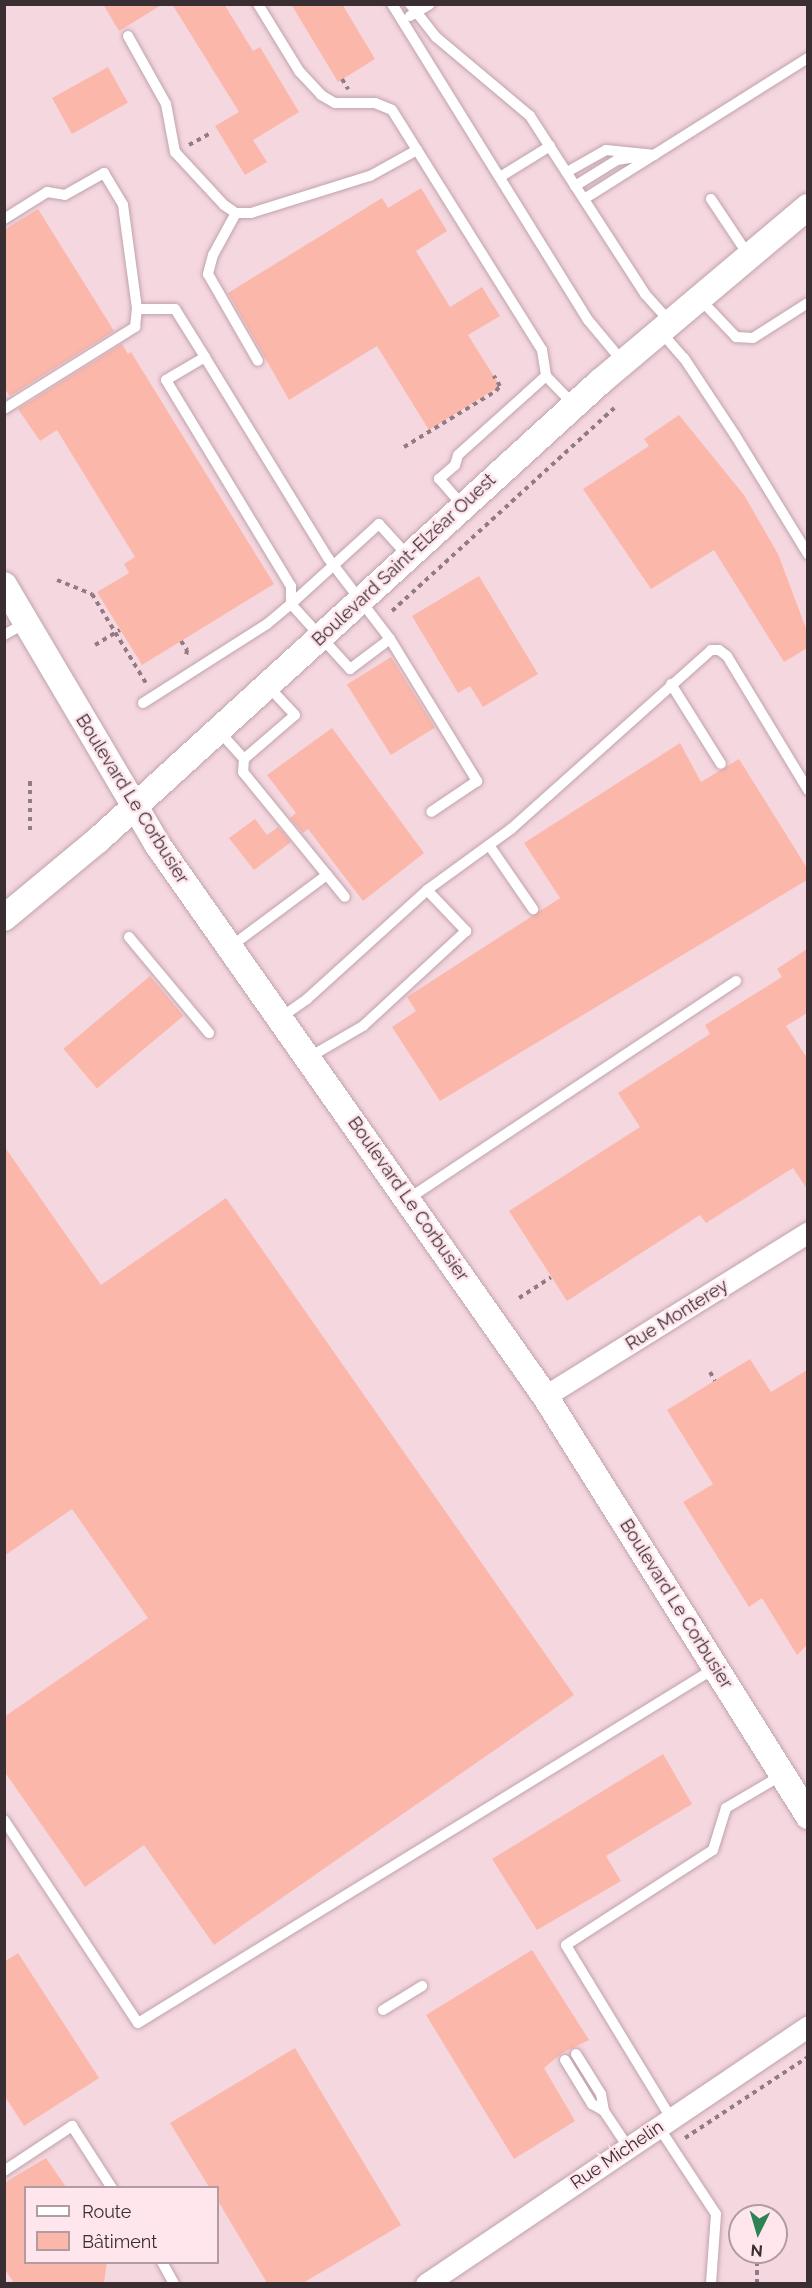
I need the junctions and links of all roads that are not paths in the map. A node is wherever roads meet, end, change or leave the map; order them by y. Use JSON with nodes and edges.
{"nodes":[{"id":1,"x":258,"y":4,"type":"edge"},
{"id":2,"x":430,"y":4,"type":"edge"},
{"id":3,"x":396,"y":6,"type":"edge"},
{"id":4,"x":413,"y":9,"type":"edge"},
{"id":5,"x":402,"y":21,"type":"junction"},
{"id":6,"x":128,"y":36,"type":"dead end"},
{"id":7,"x":807,"y":58,"type":"edge"},
{"id":8,"x":550,"y":146,"type":"junction"},
{"id":9,"x":417,"y":150,"type":"junction"},
{"id":10,"x":655,"y":155,"type":"junction"},
{"id":11,"x":567,"y":172,"type":"junction"},
{"id":12,"x":500,"y":177,"type":"junction"},
{"id":13,"x":575,"y":186,"type":"junction"},
{"id":14,"x":711,"y":199,"type":"dead end"},
{"id":15,"x":584,"y":200,"type":"junction"},
{"id":16,"x":806,"y":212,"type":"edge"},
{"id":17,"x":236,"y":213,"type":"junction"},
{"id":18,"x":4,"y":219,"type":"edge"},
{"id":19,"x":748,"y":256,"type":"junction"},
{"id":20,"x":699,"y":298,"type":"junction"},
{"id":21,"x":807,"y":303,"type":"edge"},
{"id":22,"x":137,"y":309,"type":"junction"},
{"id":23,"x":665,"y":327,"type":"junction"},
{"id":24,"x":205,"y":357,"type":"junction"},
{"id":25,"x":258,"y":361,"type":"dead end"},
{"id":26,"x":623,"y":363,"type":"junction"},
{"id":27,"x":546,"y":376,"type":"junction"},
{"id":28,"x":574,"y":405,"type":"junction"},
{"id":29,"x":4,"y":409,"type":"edge"},
{"id":30,"x":462,"y":505,"type":"junction"},
{"id":31,"x":807,"y":554,"type":"edge"},
{"id":32,"x":408,"y":555,"type":"junction"},
{"id":33,"x":333,"y":566,"type":"junction"},
{"id":34,"x":4,"y":585,"type":"edge"},
{"id":35,"x":362,"y":599,"type":"junction"},
{"id":36,"x":291,"y":604,"type":"junction"},
{"id":37,"x":15,"y":629,"type":"edge"},
{"id":38,"x":322,"y":636,"type":"junction"},
{"id":39,"x":390,"y":639,"type":"junction"},
{"id":40,"x":670,"y":684,"type":"junction"},
{"id":41,"x":268,"y":686,"type":"junction"},
{"id":42,"x":143,"y":703,"type":"dead end"},
{"id":43,"x":218,"y":730,"type":"junction"},
{"id":44,"x":244,"y":759,"type":"junction"},
{"id":45,"x":721,"y":764,"type":"dead end"},
{"id":46,"x":807,"y":790,"type":"edge"},
{"id":47,"x":135,"y":806,"type":"junction"},
{"id":48,"x":431,"y":812,"type":"dead end"},
{"id":49,"x":489,"y":845,"type":"junction"},
{"id":50,"x":327,"y":875,"type":"junction"},
{"id":51,"x":427,"y":891,"type":"junction"},
{"id":52,"x":345,"y":897,"type":"dead end"},
{"id":53,"x":533,"y":909,"type":"dead end"},
{"id":54,"x":4,"y":918,"type":"edge"},
{"id":55,"x":129,"y":937,"type":"dead end"},
{"id":56,"x":230,"y":947,"type":"junction"},
{"id":57,"x":736,"y":981,"type":"dead end"},
{"id":58,"x":280,"y":1018,"type":"junction"},
{"id":59,"x":209,"y":1033,"type":"dead end"},
{"id":60,"x":308,"y":1059,"type":"junction"},
{"id":61,"x":408,"y":1199,"type":"junction"},
{"id":62,"x":807,"y":1232,"type":"edge"},
{"id":63,"x":545,"y":1396,"type":"junction"},
{"id":64,"x":715,"y":1668,"type":"junction"},
{"id":65,"x":782,"y":1775,"type":"junction"},
{"id":66,"x":807,"y":1816,"type":"edge"},
{"id":67,"x":4,"y":1820,"type":"edge"},
{"id":68,"x":422,"y":1986,"type":"dead end"},
{"id":69,"x":383,"y":2010,"type":"dead end"},
{"id":70,"x":807,"y":2026,"type":"edge"},
{"id":71,"x":576,"y":2054,"type":"dead end"},
{"id":72,"x":565,"y":2060,"type":"dead end"},
{"id":73,"x":604,"y":2111,"type":"junction"},
{"id":74,"x":665,"y":2122,"type":"junction"},
{"id":75,"x":628,"y":2147,"type":"junction"},
{"id":76,"x":4,"y":2171,"type":"edge"},
{"id":77,"x":111,"y":2186,"type":"edge"},
{"id":78,"x":163,"y":2264,"type":"edge"},
{"id":79,"x":441,"y":2280,"type":"edge"},
{"id":80,"x":174,"y":2283,"type":"edge"},
{"id":81,"x":711,"y":2283,"type":"edge"}],
"edges":[{"from":1,"to":9,"type":"lane"},
{"from":2,"to":4,"type":"lane"},
{"from":3,"to":5,"type":"lane"},
{"from":4,"to":5,"type":"lane"},
{"from":4,"to":8,"type":"lane"},
{"from":5,"to":12,"type":"lane"},
{"from":6,"to":17,"type":"lane"},
{"from":7,"to":10,"type":"lane"},
{"from":8,"to":11,"type":"lane"},
{"from":8,"to":12,"type":"lane"},
{"from":9,"to":17,"type":"lane"},
{"from":9,"to":27,"type":"lane"},
{"from":10,"to":11,"type":"lane"},
{"from":10,"to":13,"type":"lane"},
{"from":10,"to":15,"type":"lane"},
{"from":11,"to":13,"type":"lane"},
{"from":12,"to":26,"type":"lane"},
{"from":13,"to":15,"type":"lane"},
{"from":14,"to":19,"type":"lane"},
{"from":15,"to":23,"type":"lane"},
{"from":16,"to":19,"type":"street","name":"Boulevard Saint-Elzéar Ouest"},
{"from":17,"to":25,"type":"lane"},
{"from":18,"to":22,"type":"lane"},
{"from":19,"to":20,"type":"street","name":"Boulevard Saint-Elzéar Ouest"},
{"from":20,"to":21,"type":"lane"},
{"from":20,"to":23,"type":"street","name":"Boulevard Saint-Elzéar Ouest"},
{"from":22,"to":24,"type":"lane"},
{"from":22,"to":29,"type":"lane"},
{"from":23,"to":26,"type":"street","name":"Boulevard Saint-Elzéar Ouest"},
{"from":23,"to":31,"type":"lane"},
{"from":24,"to":33,"type":"lane"},
{"from":24,"to":36,"type":"lane"},
{"from":26,"to":28,"type":"street","name":"Boulevard Saint-Elzéar Ouest"},
{"from":27,"to":28,"type":"lane"},
{"from":27,"to":30,"type":"lane"},
{"from":28,"to":30,"type":"street","name":"Boulevard Saint-Elzéar Ouest"},
{"from":30,"to":32,"type":"street","name":"Boulevard Saint-Elzéar Ouest"},
{"from":32,"to":33,"type":"lane"},
{"from":32,"to":35,"type":"street","name":"Boulevard Saint-Elzéar Ouest"},
{"from":33,"to":35,"type":"lane"},
{"from":33,"to":36,"type":"lane"},
{"from":34,"to":37,"type":"street","name":"Boulevard Le Corbusier"},
{"from":35,"to":38,"type":"street","name":"Boulevard Saint-Elzéar Ouest"},
{"from":35,"to":39,"type":"lane"},
{"from":36,"to":38,"type":"lane"},
{"from":36,"to":42,"type":"lane"},
{"from":37,"to":47,"type":"street","name":"Boulevard Le Corbusier"},
{"from":38,"to":39,"type":"lane"},
{"from":38,"to":41,"type":"street","name":"Boulevard Saint-Elzéar Ouest"},
{"from":39,"to":48,"type":"lane"},
{"from":40,"to":45,"type":"lane"},
{"from":40,"to":46,"type":"lane"},
{"from":40,"to":49,"type":"lane"},
{"from":41,"to":43,"type":"street","name":"Boulevard Saint-Elzéar Ouest"},
{"from":41,"to":44,"type":"lane"},
{"from":43,"to":44,"type":"lane"},
{"from":43,"to":47,"type":"street","name":"Boulevard Saint-Elzéar Ouest"},
{"from":44,"to":50,"type":"lane"},
{"from":47,"to":54,"type":"street","name":"Boulevard Saint-Elzéar Ouest"},
{"from":47,"to":56,"type":"street","name":"Boulevard Le Corbusier"},
{"from":49,"to":51,"type":"lane"},
{"from":49,"to":53,"type":"lane"},
{"from":50,"to":52,"type":"lane"},
{"from":50,"to":56,"type":"lane"},
{"from":51,"to":58,"type":"lane"},
{"from":51,"to":60,"type":"lane"},
{"from":55,"to":59,"type":"lane"},
{"from":56,"to":58,"type":"street","name":"Boulevard Le Corbusier"},
{"from":57,"to":61,"type":"lane"},
{"from":58,"to":60,"type":"street","name":"Boulevard Le Corbusier"},
{"from":60,"to":61,"type":"street","name":"Boulevard Le Corbusier"},
{"from":61,"to":63,"type":"street","name":"Boulevard Le Corbusier"},
{"from":62,"to":63,"type":"street","name":"Rue Monterey"},
{"from":63,"to":64,"type":"street","name":"Boulevard Le Corbusier"},
{"from":64,"to":65,"type":"street","name":"Boulevard Le Corbusier"},
{"from":64,"to":67,"type":"lane"},
{"from":65,"to":66,"type":"street","name":"Boulevard Le Corbusier"},
{"from":65,"to":74,"type":"lane"},
{"from":68,"to":69,"type":"lane"},
{"from":70,"to":74,"type":"street","name":"Rue Michelin"},
{"from":71,"to":73,"type":"lane"},
{"from":72,"to":73,"type":"lane"},
{"from":73,"to":75,"type":"lane"},
{"from":74,"to":75,"type":"street","name":"Rue Michelin"},
{"from":74,"to":81,"type":"lane"},
{"from":75,"to":79,"type":"street","name":"Rue Michelin"},
{"from":76,"to":77,"type":"lane"},
{"from":78,"to":80,"type":"lane"}]}
